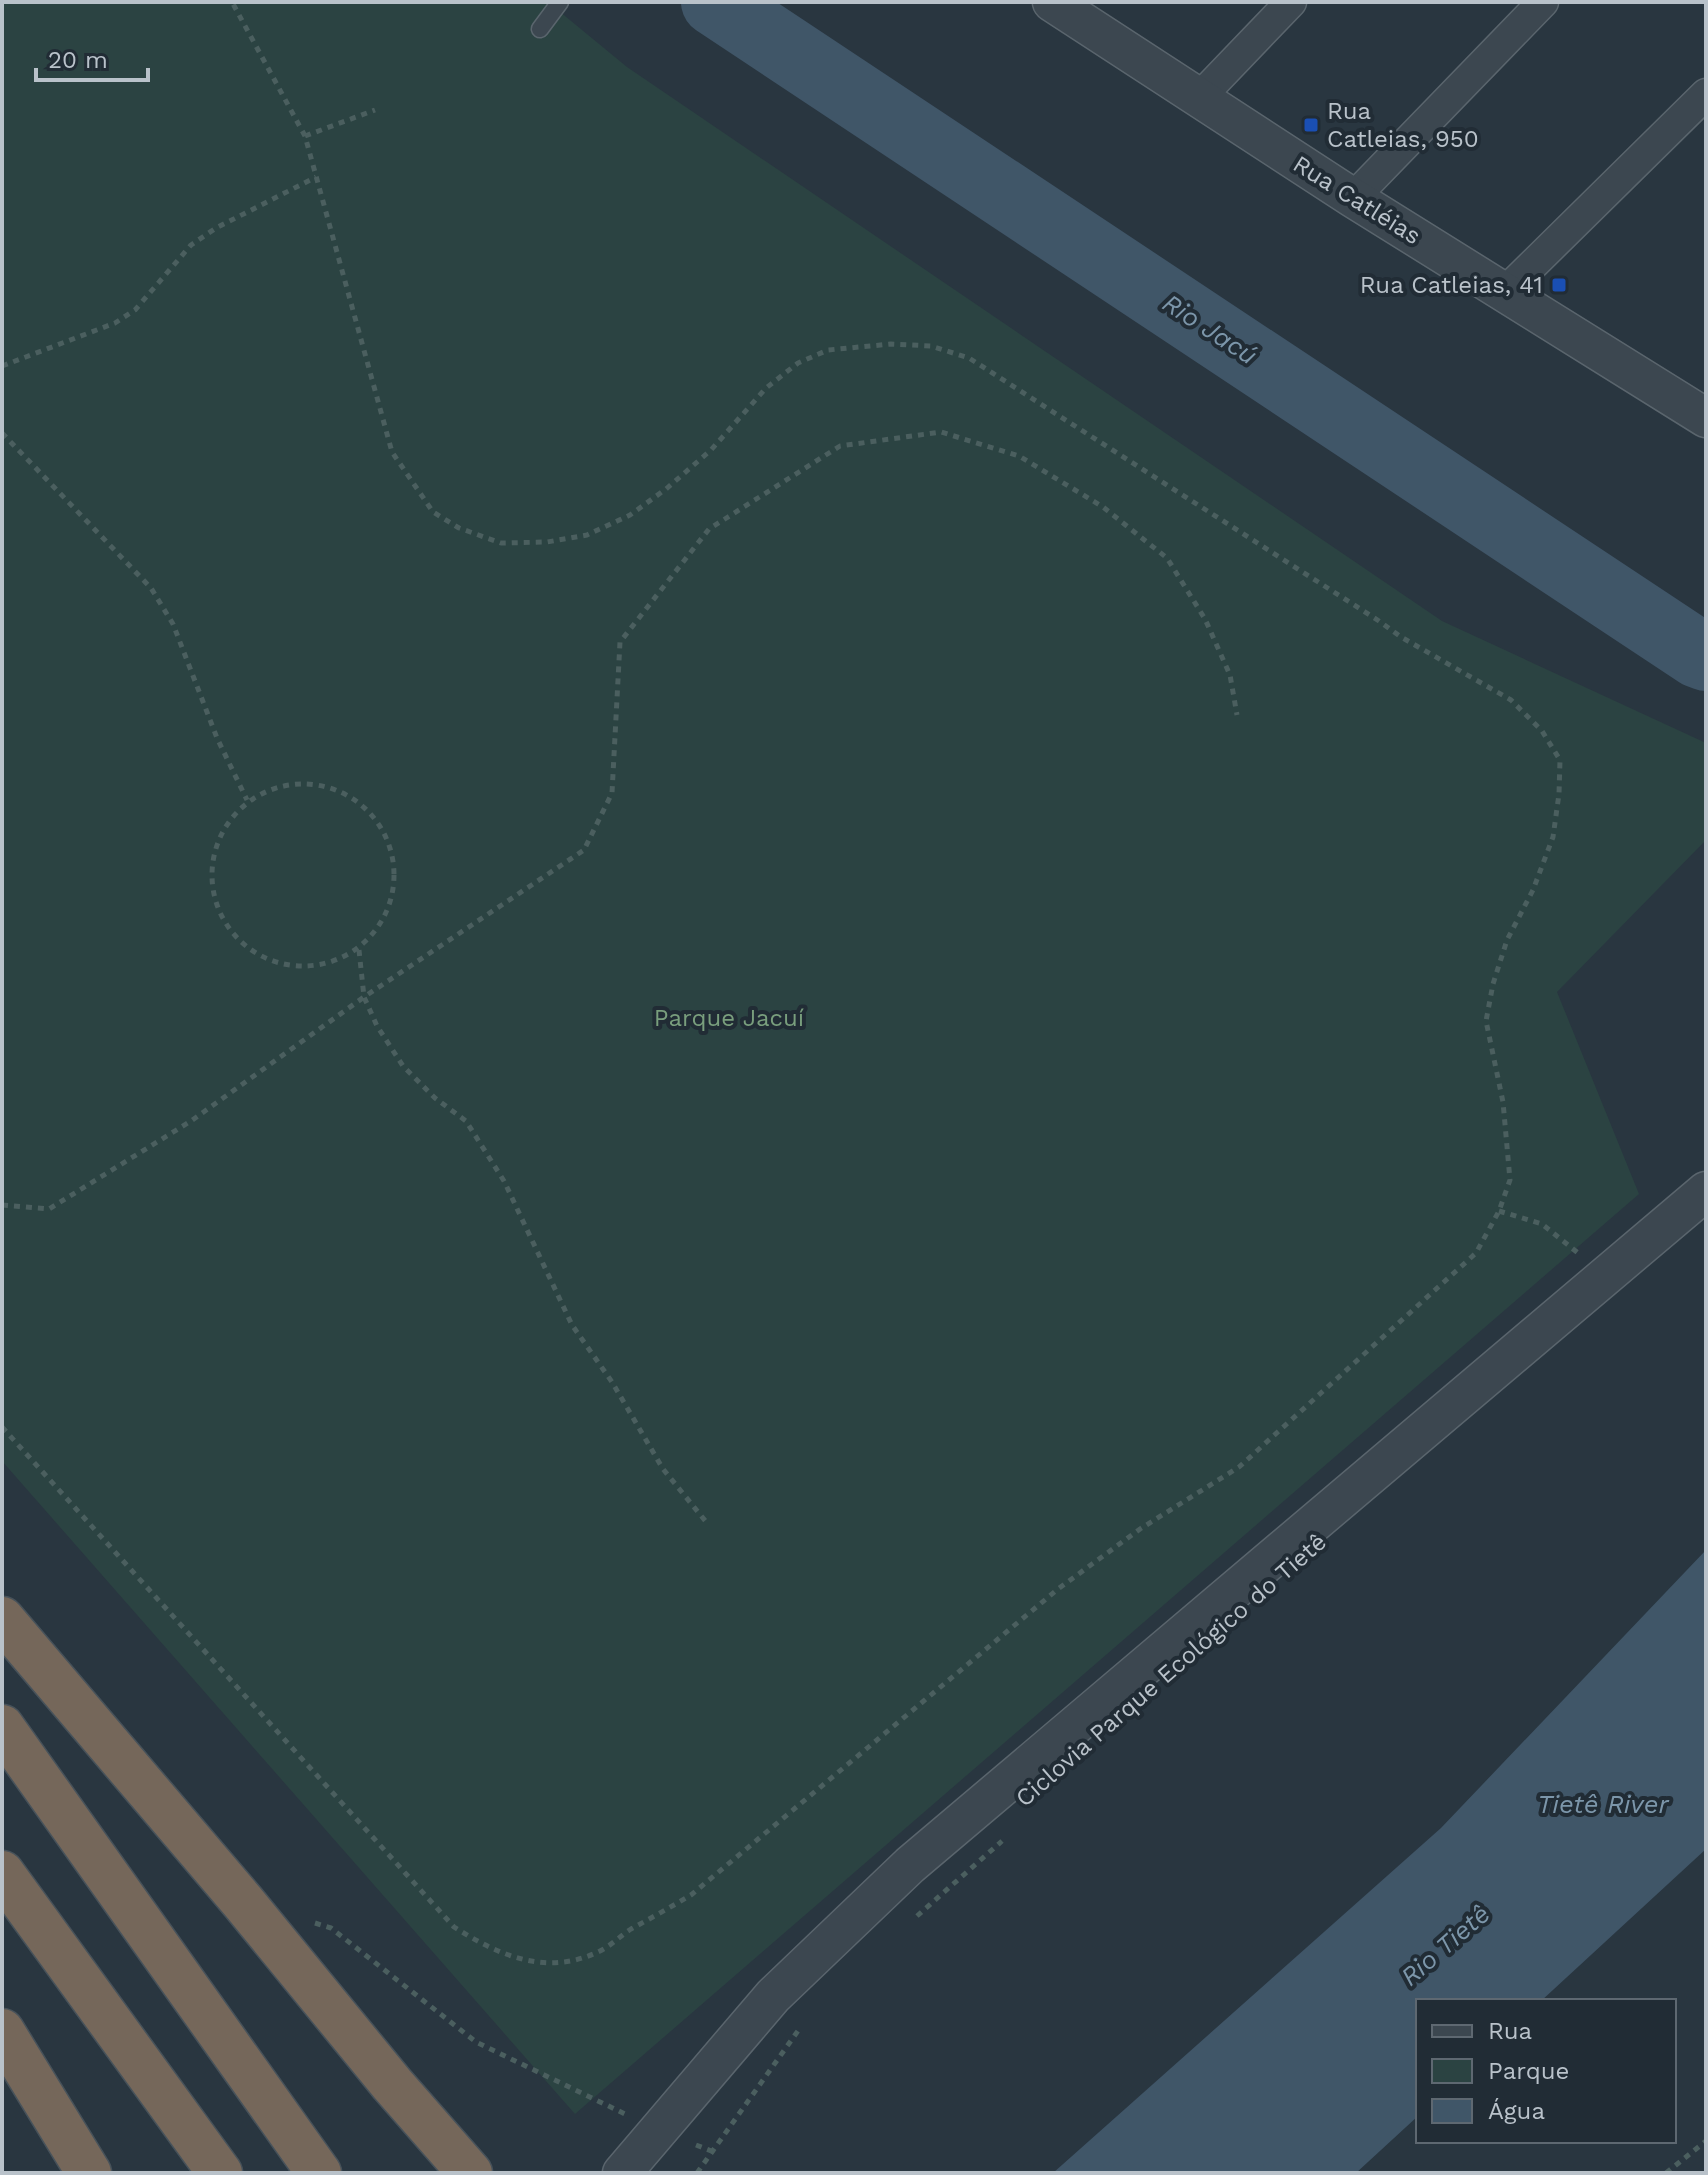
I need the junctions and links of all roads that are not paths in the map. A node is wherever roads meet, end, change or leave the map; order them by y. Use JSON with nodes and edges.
{"nodes":[{"id":1,"x":560,"y":2,"type":"edge"},
{"id":2,"x":1052,"y":2,"type":"edge"},
{"id":3,"x":1291,"y":2,"type":"edge"},
{"id":4,"x":1543,"y":2,"type":"edge"},
{"id":5,"x":544,"y":24,"type":"dead end"},
{"id":6,"x":1706,"y":94,"type":"edge"},
{"id":7,"x":1199,"y":98,"type":"junction"},
{"id":8,"x":1353,"y":198,"type":"junction"},
{"id":9,"x":1504,"y":293,"type":"junction"},
{"id":10,"x":1706,"y":418,"type":"edge"},
{"id":11,"x":1706,"y":1191,"type":"edge"},
{"id":12,"x":2,"y":1619,"type":"edge"},
{"id":13,"x":2,"y":1727,"type":"edge"},
{"id":14,"x":2,"y":1873,"type":"edge"},
{"id":15,"x":2,"y":2031,"type":"edge"},
{"id":16,"x":89,"y":2173,"type":"edge"},
{"id":17,"x":220,"y":2173,"type":"edge"},
{"id":18,"x":319,"y":2173,"type":"edge"},
{"id":19,"x":470,"y":2173,"type":"edge"},
{"id":20,"x":622,"y":2173,"type":"edge"}],
"edges":[{"from":1,"to":5,"type":"lane"},
{"from":2,"to":7,"type":"street","name":"Rua Catléias"},
{"from":3,"to":7,"type":"street"},
{"from":4,"to":8,"type":"street"},
{"from":6,"to":9,"type":"street"},
{"from":7,"to":8,"type":"street","name":"Rua Catléias"},
{"from":8,"to":9,"type":"street","name":"Rua Catléias"},
{"from":9,"to":10,"type":"street","name":"Rua Catléias"},
{"from":11,"to":20,"type":"street"},
{"from":12,"to":19,"type":"highway"},
{"from":13,"to":18,"type":"highway"},
{"from":14,"to":17,"type":"highway"},
{"from":15,"to":16,"type":"highway"}]}
